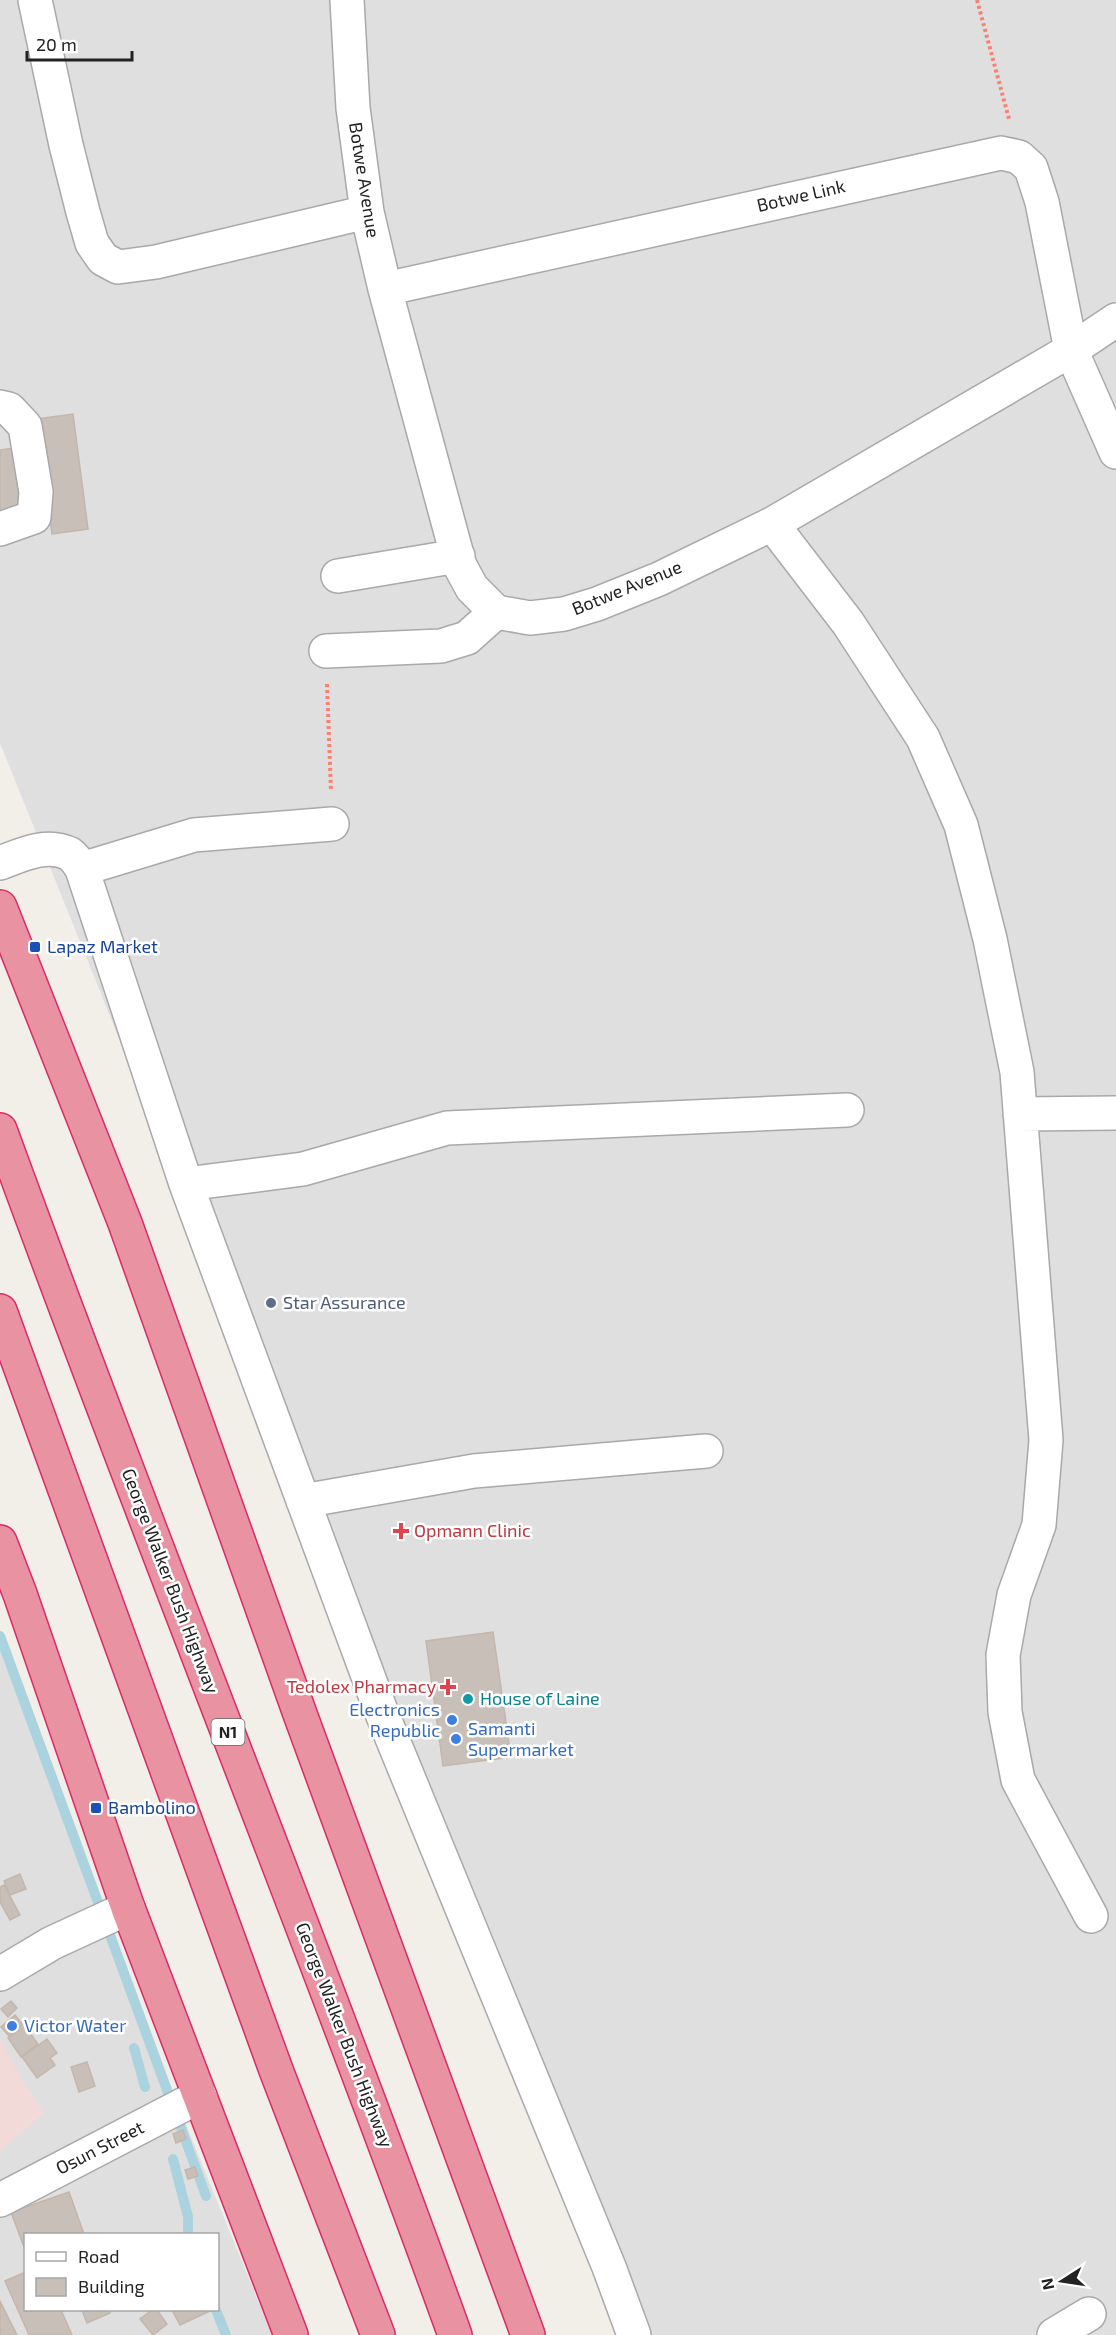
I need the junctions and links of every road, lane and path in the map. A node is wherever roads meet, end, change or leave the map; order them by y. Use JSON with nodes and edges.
{"nodes":[{"id":1,"x":35,"y":0,"type":"edge"},
{"id":2,"x":347,"y":0,"type":"edge"},
{"id":3,"x":977,"y":0,"type":"edge"},
{"id":4,"x":1019,"y":157,"type":"junction"},
{"id":5,"x":367,"y":212,"type":"junction"},
{"id":6,"x":385,"y":289,"type":"junction"},
{"id":7,"x":1116,"y":320,"type":"edge"},
{"id":8,"x":1071,"y":350,"type":"junction"},
{"id":9,"x":0,"y":407,"type":"edge"},
{"id":10,"x":1116,"y":452,"type":"edge"},
{"id":11,"x":772,"y":524,"type":"junction"},
{"id":12,"x":0,"y":529,"type":"edge"},
{"id":13,"x":458,"y":556,"type":"junction"},
{"id":14,"x":338,"y":576,"type":"dead end"},
{"id":15,"x":496,"y":612,"type":"junction"},
{"id":16,"x":326,"y":651,"type":"joint"},
{"id":17,"x":332,"y":824,"type":"joint"},
{"id":18,"x":0,"y":863,"type":"edge"},
{"id":19,"x":82,"y":869,"type":"junction"},
{"id":20,"x":0,"y":907,"type":"edge"},
{"id":21,"x":847,"y":1110,"type":"dead end"},
{"id":22,"x":1116,"y":1113,"type":"edge"},
{"id":23,"x":1020,"y":1114,"type":"junction"},
{"id":24,"x":0,"y":1130,"type":"edge"},
{"id":25,"x":186,"y":1184,"type":"junction"},
{"id":26,"x":0,"y":1311,"type":"edge"},
{"id":27,"x":706,"y":1451,"type":"dead end"},
{"id":28,"x":303,"y":1501,"type":"junction"},
{"id":29,"x":0,"y":1542,"type":"edge"},
{"id":30,"x":10,"y":1597,"type":"edge"},
{"id":31,"x":128,"y":1908,"type":"junction"},
{"id":32,"x":1091,"y":1916,"type":"dead end"},
{"id":33,"x":0,"y":1974,"type":"edge"},
{"id":34,"x":200,"y":2096,"type":"junction"},
{"id":35,"x":0,"y":2200,"type":"edge"},
{"id":36,"x":1089,"y":2314,"type":"dead end"},
{"id":37,"x":291,"y":2335,"type":"edge"},
{"id":38,"x":378,"y":2335,"type":"edge"},
{"id":39,"x":455,"y":2335,"type":"edge"},
{"id":40,"x":528,"y":2335,"type":"edge"},
{"id":41,"x":633,"y":2335,"type":"edge"},
{"id":42,"x":1054,"y":2335,"type":"edge"}],
"edges":[{"from":1,"to":5,"type":"street"},
{"from":2,"to":5,"type":"street","name":"Botwe Avenue"},
{"from":3,"to":4,"type":"path"},
{"from":4,"to":6,"type":"street","name":"Botwe Link"},
{"from":4,"to":8,"type":"street"},
{"from":5,"to":6,"type":"street","name":"Botwe Avenue"},
{"from":6,"to":13,"type":"street","name":"Botwe Avenue"},
{"from":7,"to":8,"type":"street","name":"Botwe Avenue"},
{"from":8,"to":10,"type":"street"},
{"from":8,"to":11,"type":"street","name":"Botwe Avenue"},
{"from":9,"to":12,"type":"street"},
{"from":11,"to":15,"type":"street","name":"Botwe Avenue"},
{"from":11,"to":23,"type":"street"},
{"from":13,"to":14,"type":"street"},
{"from":13,"to":15,"type":"street","name":"Botwe Avenue"},
{"from":15,"to":16,"type":"street"},
{"from":16,"to":17,"type":"path"},
{"from":17,"to":19,"type":"street"},
{"from":18,"to":19,"type":"street"},
{"from":19,"to":25,"type":"street"},
{"from":20,"to":40,"type":"highway"},
{"from":21,"to":25,"type":"street"},
{"from":22,"to":23,"type":"street"},
{"from":23,"to":32,"type":"street"},
{"from":24,"to":39,"type":"highway","name":"George Walker Bush Highway","number":"N1"},
{"from":25,"to":28,"type":"street"},
{"from":26,"to":38,"type":"highway"},
{"from":27,"to":28,"type":"street"},
{"from":28,"to":41,"type":"street"},
{"from":29,"to":30,"type":"highway"},
{"from":30,"to":31,"type":"highway"},
{"from":31,"to":33,"type":"street"},
{"from":31,"to":34,"type":"highway"},
{"from":34,"to":35,"type":"street","name":"Osun Street"},
{"from":34,"to":37,"type":"highway"},
{"from":36,"to":42,"type":"street"}]}
